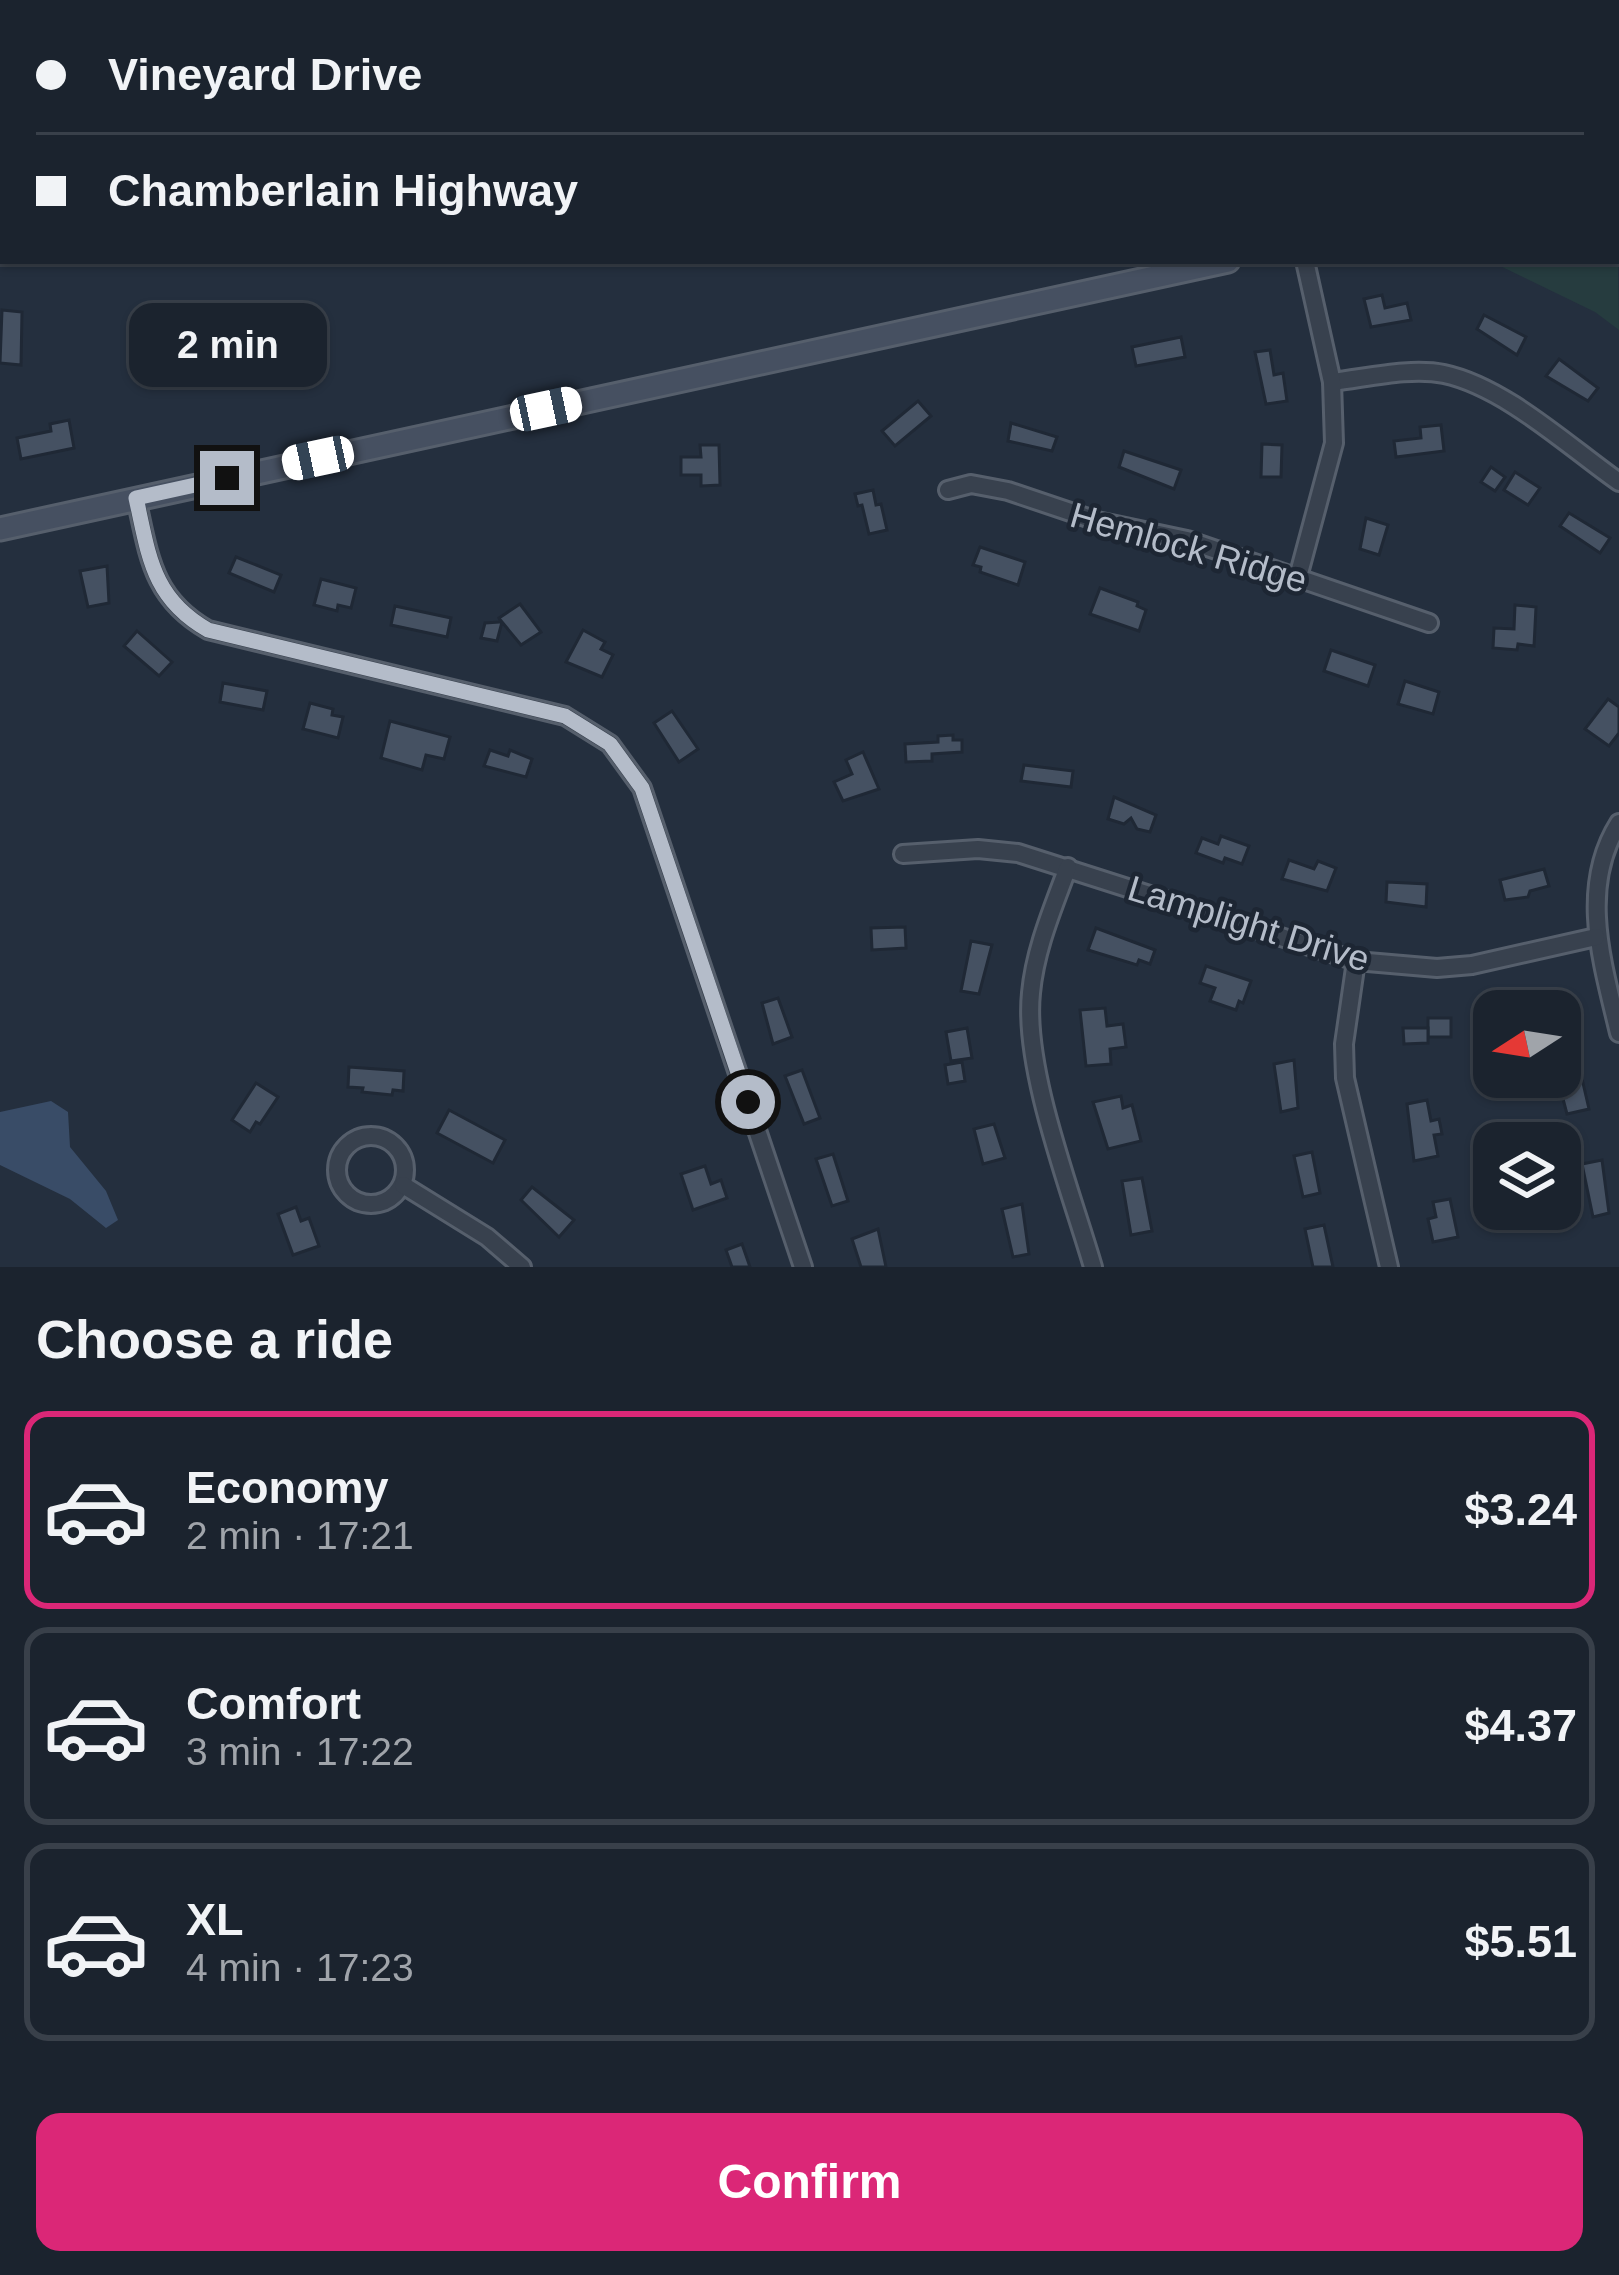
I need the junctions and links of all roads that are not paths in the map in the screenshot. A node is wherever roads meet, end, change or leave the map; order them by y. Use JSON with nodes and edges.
{"nodes":[{"id":1,"x":1214,"y":264,"type":"edge"},
{"id":2,"x":1306,"y":264,"type":"edge"},
{"id":3,"x":1332,"y":382,"type":"junction"},
{"id":4,"x":1619,"y":482,"type":"edge"},
{"id":5,"x":948,"y":490,"type":"dead end"},
{"id":6,"x":136,"y":498,"type":"junction"},
{"id":7,"x":0,"y":529,"type":"edge"},
{"id":8,"x":1298,"y":578,"type":"junction"},
{"id":9,"x":1429,"y":623,"type":"dead end"},
{"id":10,"x":1619,"y":823,"type":"edge"},
{"id":11,"x":903,"y":854,"type":"dead end"},
{"id":12,"x":1068,"y":868,"type":"junction"},
{"id":13,"x":1596,"y":937,"type":"junction"},
{"id":14,"x":1356,"y":962,"type":"junction"},
{"id":15,"x":1619,"y":1033,"type":"edge"},
{"id":16,"x":403,"y":1185,"type":"junction"},
{"id":17,"x":522,"y":1267,"type":"edge"},
{"id":18,"x":802,"y":1267,"type":"edge"},
{"id":19,"x":1093,"y":1267,"type":"edge"},
{"id":20,"x":1389,"y":1267,"type":"edge"}],
"edges":[{"from":1,"to":6,"type":"main road"},
{"from":2,"to":3,"type":"street"},
{"from":3,"to":4,"type":"street"},
{"from":3,"to":8,"type":"street"},
{"from":5,"to":8,"type":"street","name":"Hemlock Ridge"},
{"from":6,"to":7,"type":"main road"},
{"from":6,"to":18,"type":"street"},
{"from":8,"to":9,"type":"street","name":"Hemlock Ridge"},
{"from":10,"to":13,"type":"street"},
{"from":11,"to":12,"type":"street","name":"Lamplight Drive"},
{"from":12,"to":14,"type":"street","name":"Lamplight Drive"},
{"from":12,"to":19,"type":"street"},
{"from":13,"to":14,"type":"street","name":"Lamplight Drive"},
{"from":13,"to":15,"type":"street"},
{"from":14,"to":20,"type":"street"},
{"from":16,"to":16,"type":"street"},
{"from":16,"to":17,"type":"street"}]}
